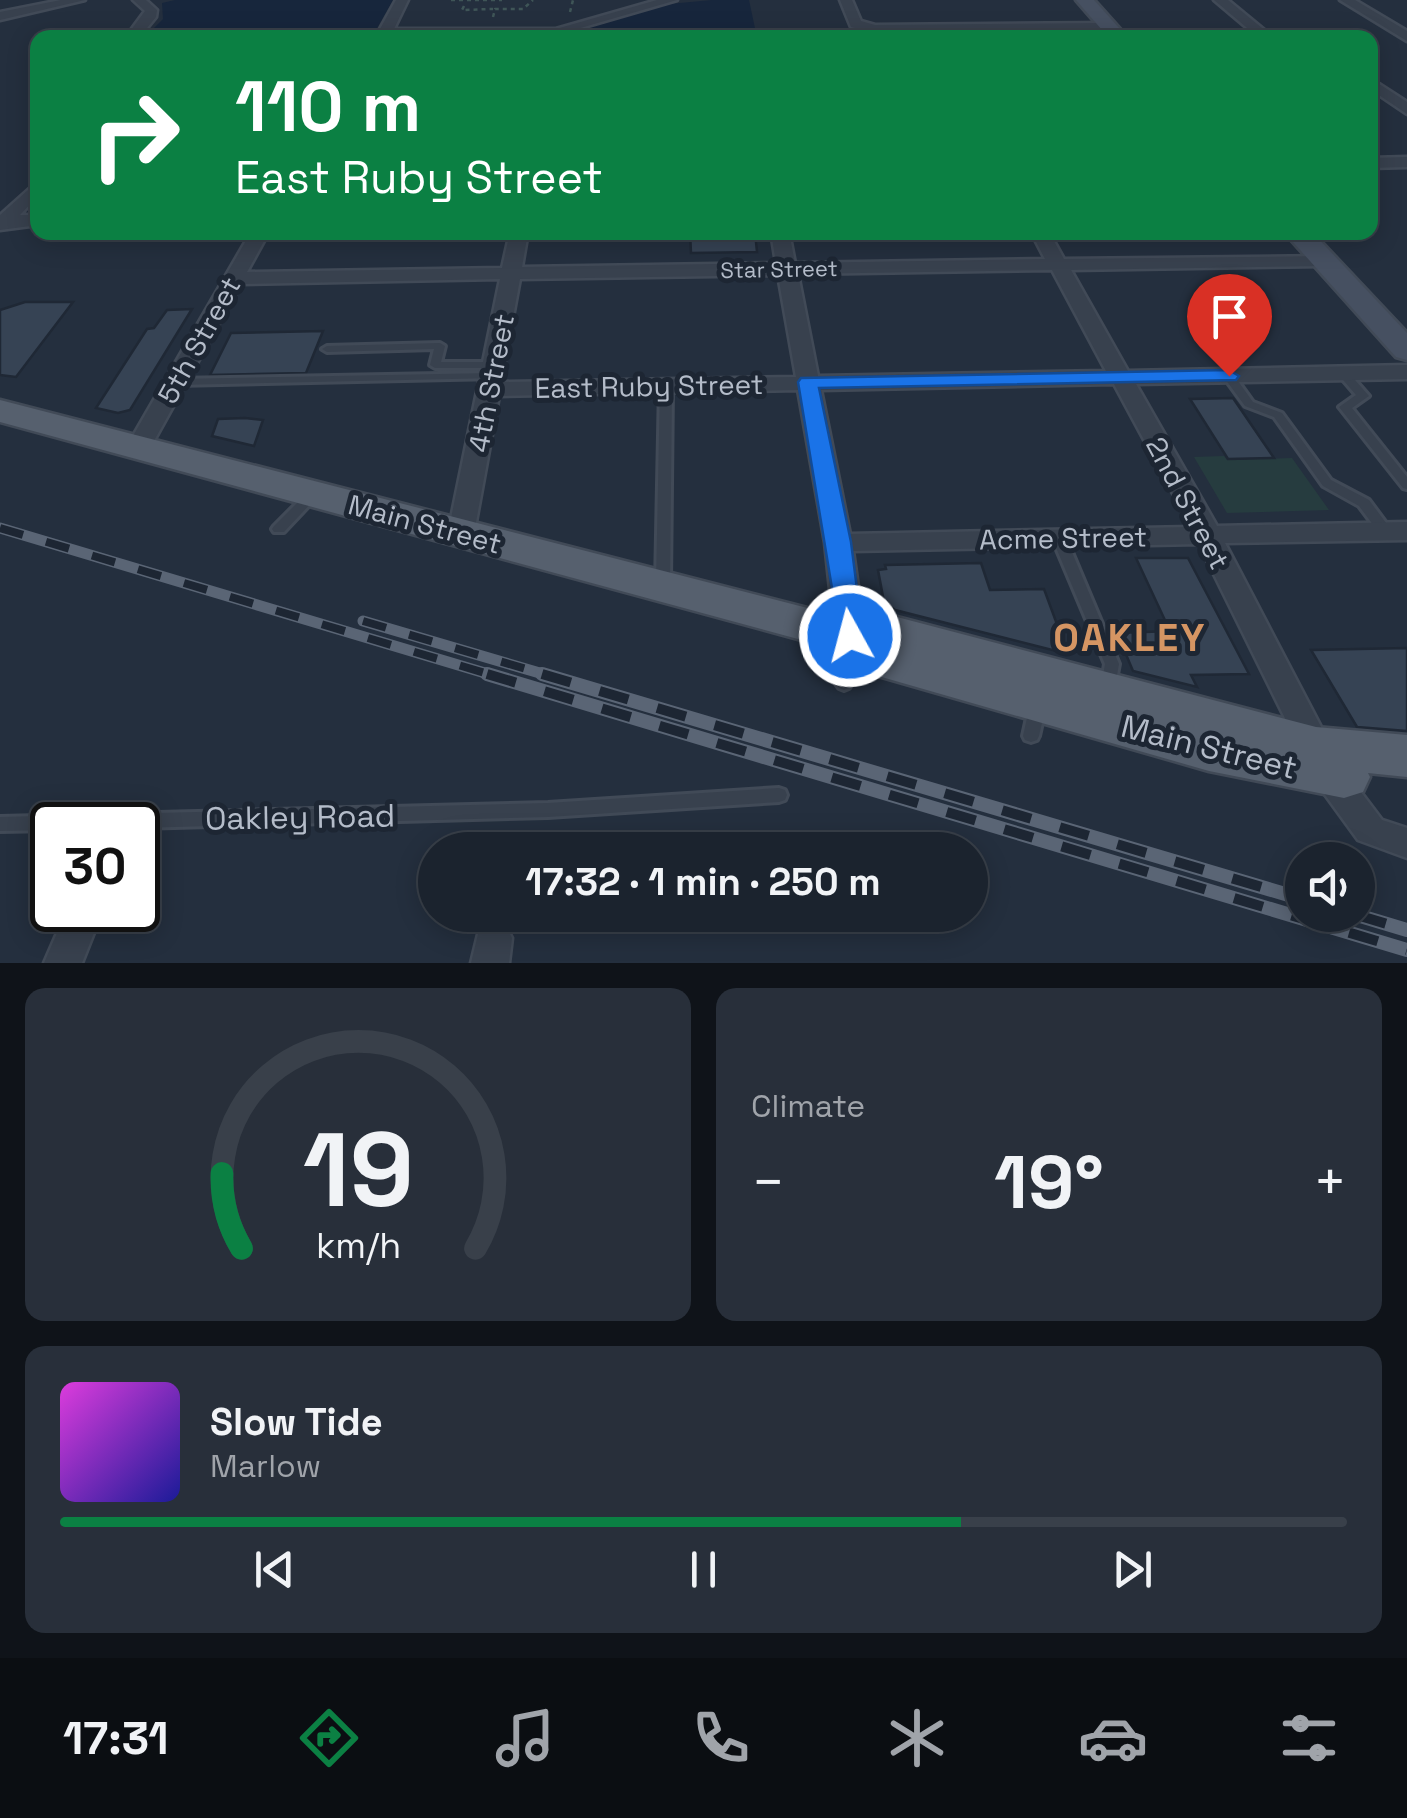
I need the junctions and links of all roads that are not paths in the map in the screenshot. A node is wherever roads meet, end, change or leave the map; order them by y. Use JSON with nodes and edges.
{"nodes":[{"id":1,"x":80,"y":0,"type":"edge"},
{"id":2,"x":139,"y":0,"type":"edge"},
{"id":3,"x":402,"y":0,"type":"edge"},
{"id":4,"x":671,"y":0,"type":"edge"},
{"id":5,"x":846,"y":0,"type":"edge"},
{"id":6,"x":1085,"y":0,"type":"edge"},
{"id":7,"x":1220,"y":0,"type":"edge"},
{"id":8,"x":1346,"y":0,"type":"edge"},
{"id":9,"x":655,"y":2,"type":"edge"},
{"id":10,"x":0,"y":16,"type":"edge"},
{"id":11,"x":138,"y":30,"type":"edge"},
{"id":12,"x":386,"y":30,"type":"edge"},
{"id":13,"x":566,"y":30,"type":"edge"},
{"id":14,"x":908,"y":30,"type":"edge"},
{"id":15,"x":1113,"y":30,"type":"edge"},
{"id":16,"x":1258,"y":30,"type":"edge"},
{"id":17,"x":1407,"y":38,"type":"edge"},
{"id":18,"x":1382,"y":41,"type":"dead end"},
{"id":19,"x":1378,"y":88,"type":"edge"},
{"id":20,"x":1407,"y":109,"type":"edge"},
{"id":21,"x":1407,"y":162,"type":"edge"},
{"id":22,"x":1378,"y":163,"type":"edge"},
{"id":23,"x":30,"y":194,"type":"edge"},
{"id":24,"x":30,"y":221,"type":"edge"},
{"id":25,"x":1,"y":223,"type":"edge"},
{"id":26,"x":255,"y":240,"type":"edge"},
{"id":27,"x":518,"y":240,"type":"edge"},
{"id":28,"x":781,"y":240,"type":"edge"},
{"id":29,"x":1044,"y":240,"type":"edge"},
{"id":30,"x":1305,"y":240,"type":"edge"},
{"id":31,"x":1324,"y":260,"type":"junction"},
{"id":32,"x":1058,"y":265,"type":"junction"},
{"id":33,"x":786,"y":269,"type":"junction"},
{"id":34,"x":512,"y":274,"type":"junction"},
{"id":35,"x":234,"y":278,"type":"junction"},
{"id":36,"x":327,"y":349,"type":"dead end"},
{"id":37,"x":1407,"y":350,"type":"edge"},
{"id":38,"x":1407,"y":372,"type":"edge"},
{"id":39,"x":1344,"y":374,"type":"junction"},
{"id":40,"x":1229,"y":376,"type":"junction"},
{"id":41,"x":493,"y":377,"type":"junction"},
{"id":42,"x":1121,"y":378,"type":"junction"},
{"id":43,"x":176,"y":382,"type":"junction"},
{"id":44,"x":808,"y":382,"type":"junction"},
{"id":45,"x":666,"y":386,"type":"junction"},
{"id":46,"x":0,"y":412,"type":"edge"},
{"id":47,"x":138,"y":448,"type":"junction"},
{"id":48,"x":1407,"y":484,"type":"edge"},
{"id":49,"x":313,"y":494,"type":"junction"},
{"id":50,"x":279,"y":529,"type":"dead end"},
{"id":51,"x":1396,"y":531,"type":"edge"},
{"id":52,"x":461,"y":533,"type":"junction"},
{"id":53,"x":1208,"y":534,"type":"junction"},
{"id":54,"x":1059,"y":538,"type":"junction"},
{"id":55,"x":838,"y":542,"type":"junction"},
{"id":56,"x":663,"y":586,"type":"junction"},
{"id":57,"x":850,"y":658,"type":"junction"},
{"id":58,"x":1109,"y":689,"type":"junction"},
{"id":59,"x":1407,"y":756,"type":"edge"},
{"id":60,"x":1323,"y":762,"type":"junction"},
{"id":61,"x":1407,"y":784,"type":"edge"},
{"id":62,"x":779,"y":795,"type":"dead end"},
{"id":63,"x":0,"y":824,"type":"edge"},
{"id":64,"x":1407,"y":843,"type":"edge"},
{"id":65,"x":76,"y":932,"type":"edge"},
{"id":66,"x":63,"y":963,"type":"edge"}],
"edges":[{"from":1,"to":10,"type":"street"},
{"from":2,"to":11,"type":"street"},
{"from":3,"to":12,"type":"street"},
{"from":4,"to":9,"type":"street"},
{"from":5,"to":14,"type":"street"},
{"from":6,"to":15,"type":"main road"},
{"from":7,"to":16,"type":"street"},
{"from":8,"to":17,"type":"street"},
{"from":9,"to":13,"type":"street"},
{"from":17,"to":18,"type":"street"},
{"from":19,"to":20,"type":"street"},
{"from":21,"to":22,"type":"street"},
{"from":23,"to":25,"type":"street"},
{"from":24,"to":25,"type":"street"},
{"from":26,"to":35,"type":"street","name":"5th Street"},
{"from":27,"to":34,"type":"street","name":"4th Street"},
{"from":28,"to":33,"type":"street"},
{"from":29,"to":32,"type":"street","name":"2nd Street"},
{"from":30,"to":31,"type":"main road"},
{"from":31,"to":32,"type":"street","name":"Star Street"},
{"from":31,"to":37,"type":"main road"},
{"from":32,"to":33,"type":"street","name":"Star Street"},
{"from":32,"to":42,"type":"street","name":"2nd Street"},
{"from":33,"to":34,"type":"street","name":"Star Street"},
{"from":33,"to":44,"type":"street"},
{"from":34,"to":35,"type":"street","name":"Star Street"},
{"from":34,"to":41,"type":"street","name":"4th Street"},
{"from":35,"to":43,"type":"street","name":"5th Street"},
{"from":36,"to":41,"type":"lane"},
{"from":38,"to":39,"type":"street","name":"East Ruby Street"},
{"from":39,"to":40,"type":"street","name":"East Ruby Street"},
{"from":39,"to":48,"type":"lane"},
{"from":40,"to":42,"type":"street","name":"East Ruby Street"},
{"from":40,"to":51,"type":"lane"},
{"from":41,"to":43,"type":"lane"},
{"from":41,"to":45,"type":"street","name":"East Ruby Street"},
{"from":41,"to":52,"type":"street","name":"4th Street"},
{"from":42,"to":44,"type":"street","name":"East Ruby Street"},
{"from":42,"to":53,"type":"street","name":"2nd Street"},
{"from":43,"to":47,"type":"street","name":"5th Street"},
{"from":44,"to":45,"type":"street","name":"East Ruby Street"},
{"from":44,"to":55,"type":"street"},
{"from":45,"to":56,"type":"lane"},
{"from":46,"to":47,"type":"main road","name":"Main Street"},
{"from":47,"to":49,"type":"main road","name":"Main Street"},
{"from":49,"to":50,"type":"lane"},
{"from":49,"to":52,"type":"main road","name":"Main Street"},
{"from":51,"to":53,"type":"street","name":"Acme Street"},
{"from":52,"to":56,"type":"main road","name":"Main Street"},
{"from":53,"to":54,"type":"street","name":"Acme Street"},
{"from":53,"to":60,"type":"street","name":"2nd Street"},
{"from":54,"to":55,"type":"street","name":"Acme Street"},
{"from":54,"to":58,"type":"lane"},
{"from":55,"to":57,"type":"street"},
{"from":56,"to":57,"type":"main road","name":"Main Street"},
{"from":57,"to":58,"type":"main road","name":"Main Street"},
{"from":57,"to":60,"type":"main road","name":"Main Street"},
{"from":58,"to":60,"type":"main road","name":"Main Street"},
{"from":59,"to":60,"type":"main road","name":"Main Street"},
{"from":60,"to":61,"type":"main road","name":"Main Street"},
{"from":60,"to":64,"type":"street","name":"2nd Street"},
{"from":62,"to":63,"type":"lane","name":"Oakley Road"},
{"from":65,"to":66,"type":"street"}]}
